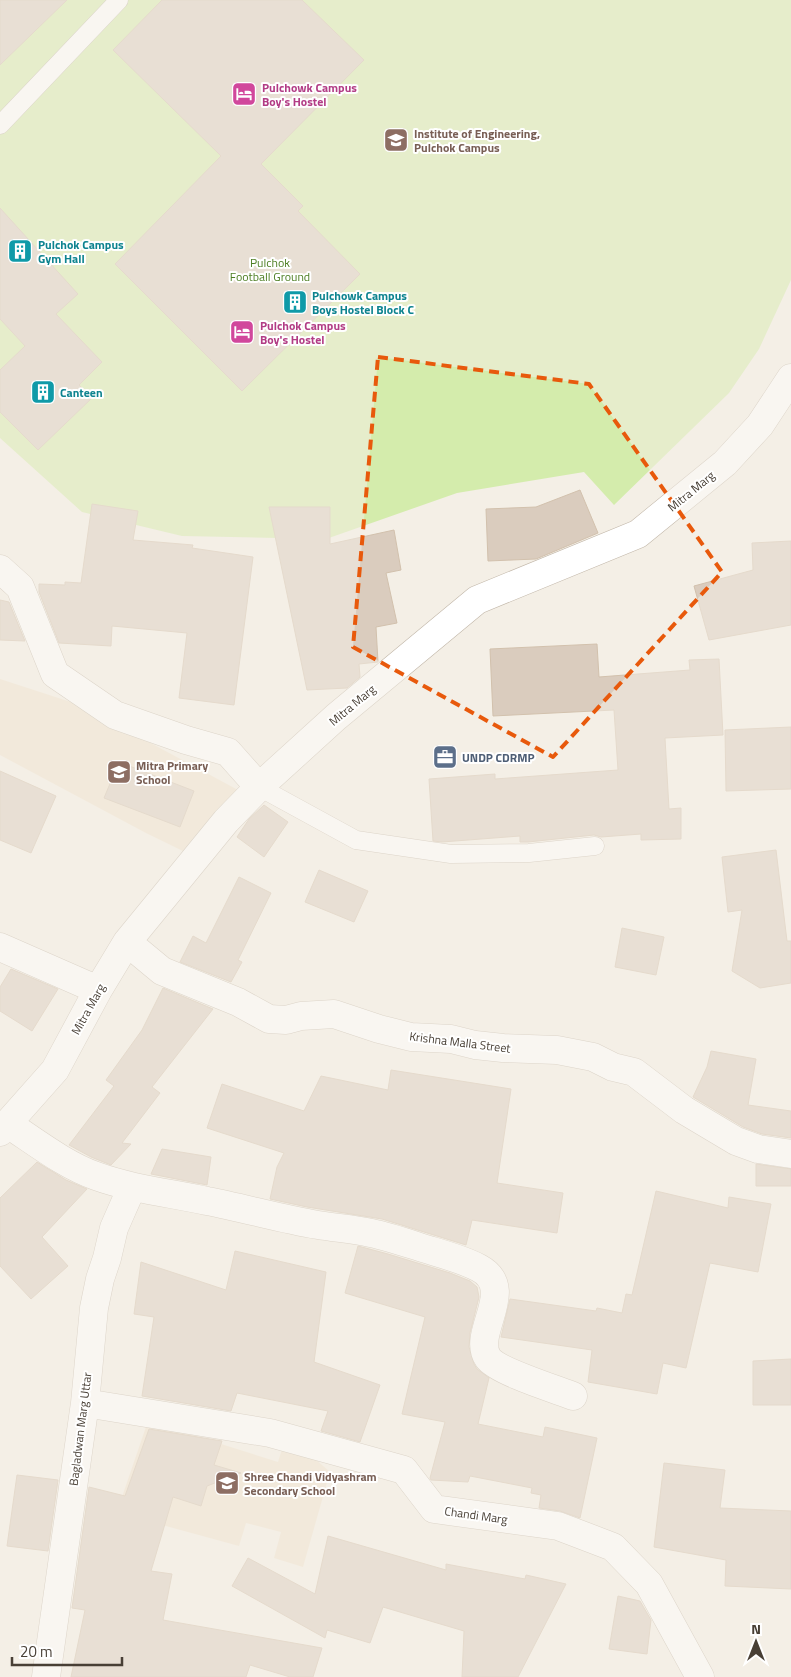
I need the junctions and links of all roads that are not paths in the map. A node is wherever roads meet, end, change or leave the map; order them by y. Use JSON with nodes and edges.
{"nodes":[{"id":1,"x":119,"y":0,"type":"edge"},
{"id":2,"x":0,"y":125,"type":"edge"},
{"id":3,"x":791,"y":378,"type":"edge"},
{"id":4,"x":0,"y":569,"type":"edge"},
{"id":5,"x":259,"y":787,"type":"junction"},
{"id":6,"x":594,"y":846,"type":"dead end"},
{"id":7,"x":127,"y":942,"type":"junction"},
{"id":8,"x":0,"y":947,"type":"edge"},
{"id":9,"x":98,"y":990,"type":"junction"},
{"id":10,"x":4,"y":1128,"type":"edge"},
{"id":11,"x":791,"y":1154,"type":"edge"},
{"id":12,"x":132,"y":1187,"type":"junction"},
{"id":13,"x":573,"y":1396,"type":"dead end"},
{"id":14,"x":85,"y":1403,"type":"junction"},
{"id":15,"x":46,"y":1677,"type":"edge"},
{"id":16,"x":700,"y":1677,"type":"edge"}],
"edges":[{"from":1,"to":2,"type":"lane"},
{"from":3,"to":5,"type":"street","name":"Mitra Marg"},
{"from":4,"to":5,"type":"street"},
{"from":5,"to":6,"type":"lane"},
{"from":5,"to":7,"type":"street","name":"Mitra Marg"},
{"from":7,"to":9,"type":"street","name":"Mitra Marg"},
{"from":7,"to":11,"type":"street","name":"Krishna Malla Street"},
{"from":8,"to":9,"type":"street"},
{"from":9,"to":10,"type":"street","name":"Mitra Marg"},
{"from":10,"to":12,"type":"street"},
{"from":12,"to":13,"type":"street"},
{"from":12,"to":14,"type":"street","name":"Bagladwan Marg Uttar"},
{"from":14,"to":15,"type":"street","name":"Bagladwan Marg Uttar"},
{"from":14,"to":16,"type":"street","name":"Chandi Marg"}]}
